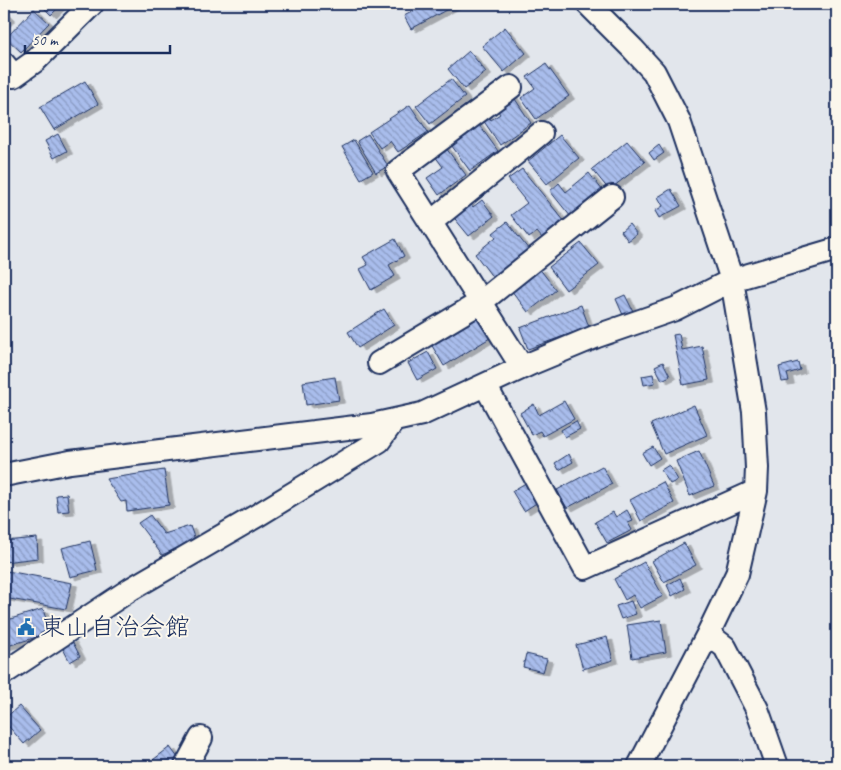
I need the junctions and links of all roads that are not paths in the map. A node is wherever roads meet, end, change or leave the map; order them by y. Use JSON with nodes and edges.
{"nodes":[{"id":1,"x":92,"y":4,"type":"edge"},
{"id":2,"x":588,"y":4,"type":"edge"},
{"id":3,"x":4,"y":64,"type":"edge"},
{"id":4,"x":511,"y":87,"type":"dead end"},
{"id":5,"x":541,"y":133,"type":"dead end"},
{"id":6,"x":612,"y":197,"type":"dead end"},
{"id":7,"x":430,"y":222,"type":"junction"},
{"id":8,"x":837,"y":249,"type":"edge"},
{"id":9,"x":732,"y":280,"type":"junction"},
{"id":10,"x":481,"y":302,"type":"junction"},
{"id":11,"x":379,"y":363,"type":"dead end"},
{"id":12,"x":522,"y":367,"type":"junction"},
{"id":13,"x":485,"y":385,"type":"junction"},
{"id":14,"x":394,"y":420,"type":"junction"},
{"id":15,"x":4,"y":475,"type":"edge"},
{"id":16,"x":756,"y":491,"type":"junction"},
{"id":17,"x":708,"y":634,"type":"junction"},
{"id":18,"x":4,"y":673,"type":"edge"},
{"id":19,"x":200,"y":738,"type":"dead end"},
{"id":20,"x":186,"y":766,"type":"edge"},
{"id":21,"x":640,"y":766,"type":"edge"},
{"id":22,"x":777,"y":766,"type":"edge"}],
"edges":[{"from":1,"to":3,"type":"street"},
{"from":2,"to":9,"type":"street"},
{"from":4,"to":7,"type":"street"},
{"from":5,"to":7,"type":"street"},
{"from":6,"to":10,"type":"street"},
{"from":7,"to":10,"type":"street"},
{"from":8,"to":9,"type":"street"},
{"from":9,"to":12,"type":"street"},
{"from":9,"to":16,"type":"street"},
{"from":10,"to":11,"type":"street"},
{"from":10,"to":12,"type":"street"},
{"from":12,"to":13,"type":"street"},
{"from":13,"to":14,"type":"street"},
{"from":13,"to":16,"type":"street"},
{"from":14,"to":15,"type":"street"},
{"from":14,"to":18,"type":"street"},
{"from":16,"to":17,"type":"street"},
{"from":17,"to":21,"type":"street"},
{"from":17,"to":22,"type":"street"},
{"from":19,"to":20,"type":"street"}]}
